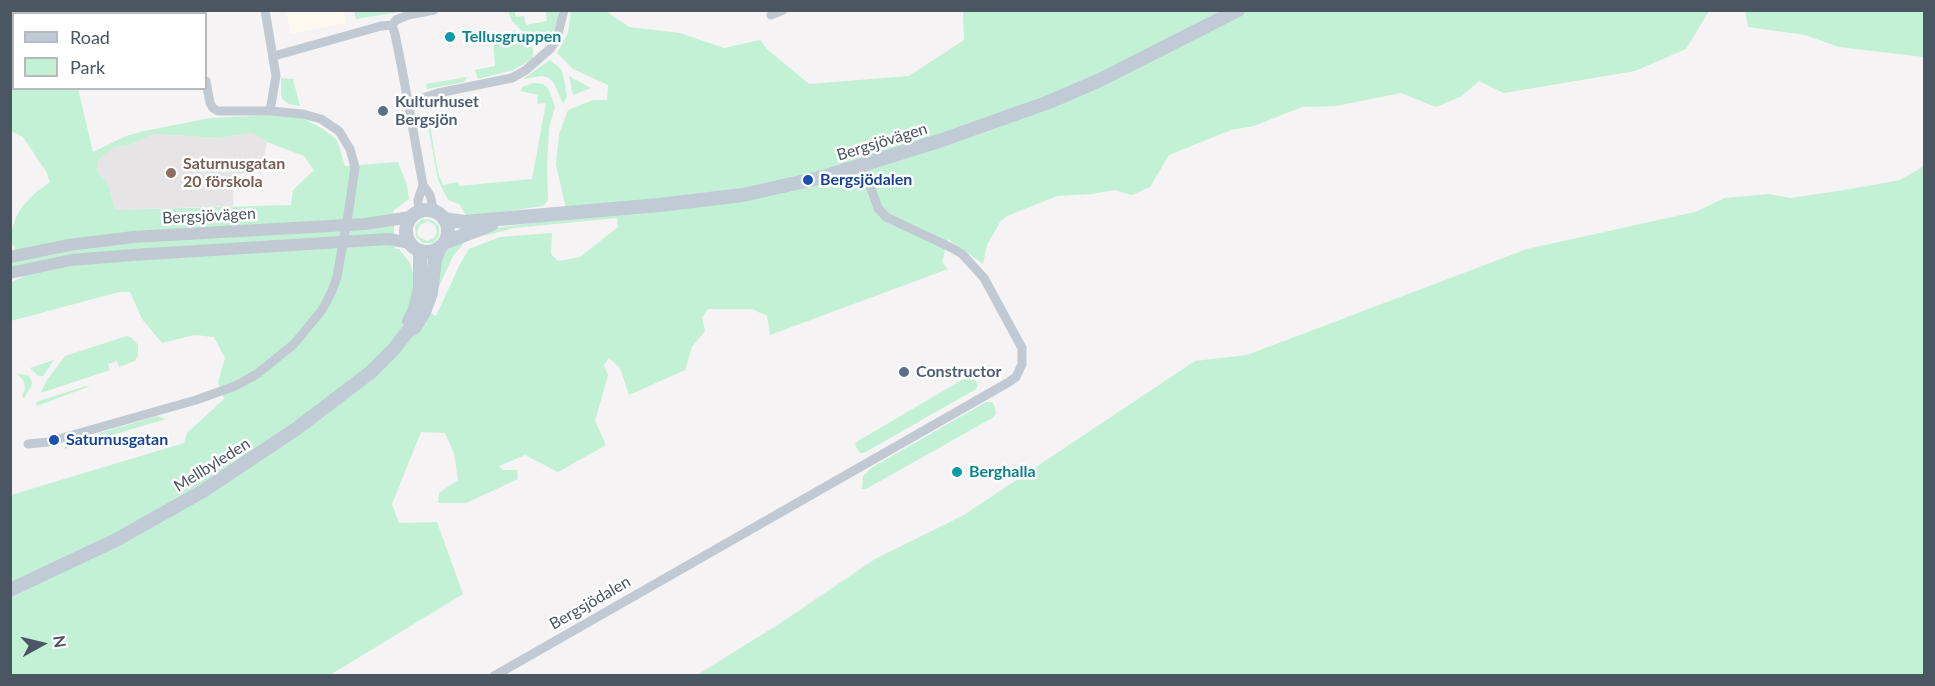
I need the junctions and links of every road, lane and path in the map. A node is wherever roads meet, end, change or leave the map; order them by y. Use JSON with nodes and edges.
{"nodes":[{"id":1,"x":265,"y":10,"type":"edge"},
{"id":2,"x":434,"y":10,"type":"edge"},
{"id":3,"x":564,"y":10,"type":"edge"},
{"id":4,"x":783,"y":10,"type":"edge"},
{"id":5,"x":1238,"y":10,"type":"edge"},
{"id":6,"x":771,"y":15,"type":"dead end"},
{"id":7,"x":392,"y":25,"type":"junction"},
{"id":8,"x":274,"y":56,"type":"junction"},
{"id":9,"x":207,"y":86,"type":"edge"},
{"id":10,"x":408,"y":103,"type":"junction"},
{"id":11,"x":270,"y":111,"type":"junction"},
{"id":12,"x":863,"y":166,"type":"junction"},
{"id":13,"x":423,"y":185,"type":"junction"},
{"id":14,"x":415,"y":215,"type":"junction"},
{"id":15,"x":439,"y":216,"type":"junction"},
{"id":16,"x":511,"y":218,"type":"junction"},
{"id":17,"x":442,"y":245,"type":"junction"},
{"id":18,"x":415,"y":247,"type":"junction"},
{"id":19,"x":10,"y":257,"type":"edge"},
{"id":20,"x":10,"y":273,"type":"edge"},
{"id":21,"x":407,"y":332,"type":"junction"},
{"id":22,"x":28,"y":444,"type":"dead end"},
{"id":23,"x":10,"y":590,"type":"edge"},
{"id":24,"x":494,"y":675,"type":"edge"}],
"edges":[{"from":1,"to":8,"type":"street"},
{"from":2,"to":7,"type":"street"},
{"from":3,"to":10,"type":"street"},
{"from":4,"to":6,"type":"street"},
{"from":5,"to":12,"type":"main road","name":"Bergsjövägen"},
{"from":7,"to":8,"type":"street"},
{"from":7,"to":10,"type":"street"},
{"from":8,"to":11,"type":"street"},
{"from":9,"to":11,"type":"street"},
{"from":10,"to":13,"type":"street"},
{"from":11,"to":22,"type":"street","bridge":true},
{"from":12,"to":16,"type":"main road","name":"Bergsjövägen"},
{"from":12,"to":24,"type":"street","name":"Bergsjödalen"},
{"from":13,"to":14,"type":"street"},
{"from":13,"to":15,"type":"street"},
{"from":14,"to":15,"type":"main road","name":"Bergsjövägen"},
{"from":14,"to":18,"type":"main road"},
{"from":14,"to":19,"type":"street","name":"Bergsjövägen"},
{"from":15,"to":16,"type":"main road","name":"Bergsjövägen"},
{"from":15,"to":17,"type":"main road"},
{"from":16,"to":17,"type":"main road","name":"Bergsjövägen"},
{"from":17,"to":18,"type":"main road","name":"Bergsjövägen"},
{"from":17,"to":21,"type":"main road","name":"Mellbyleden"},
{"from":18,"to":20,"type":"street","name":"Bergsjövägen"},
{"from":18,"to":21,"type":"main road","name":"Mellbyleden"},
{"from":21,"to":23,"type":"main road","name":"Mellbyleden"}]}
